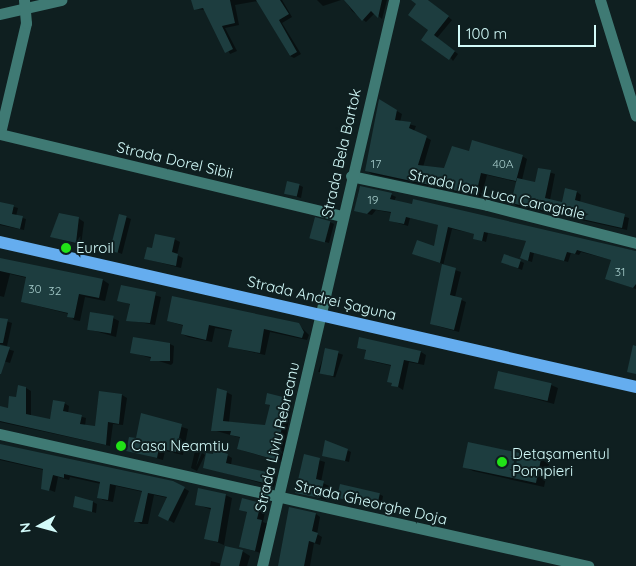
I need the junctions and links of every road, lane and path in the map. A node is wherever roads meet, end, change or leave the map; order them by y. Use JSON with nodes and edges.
{"nodes":[{"id":1,"x":61,"y":0,"type":"edge"},
{"id":2,"x":394,"y":0,"type":"edge"},
{"id":3,"x":600,"y":0,"type":"edge"},
{"id":4,"x":25,"y":3,"type":"edge"},
{"id":5,"x":0,"y":14,"type":"edge"},
{"id":6,"x":636,"y":116,"type":"edge"},
{"id":7,"x":0,"y":134,"type":"edge"},
{"id":8,"x":351,"y":176,"type":"junction"},
{"id":9,"x":342,"y":216,"type":"junction"},
{"id":10,"x":0,"y":242,"type":"edge"},
{"id":11,"x":636,"y":243,"type":"edge"},
{"id":12,"x":320,"y":314,"type":"junction"},
{"id":13,"x":636,"y":387,"type":"edge"},
{"id":14,"x":0,"y":434,"type":"edge"},
{"id":15,"x":279,"y":497,"type":"junction"},
{"id":16,"x":262,"y":566,"type":"edge"},
{"id":17,"x":588,"y":566,"type":"edge"}],
"edges":[{"from":1,"to":4,"type":"street"},
{"from":2,"to":8,"type":"street","name":"Strada Bela Bartok"},
{"from":3,"to":6,"type":"street"},
{"from":4,"to":5,"type":"street"},
{"from":4,"to":7,"type":"street"},
{"from":7,"to":9,"type":"street","name":"Strada Dorel Sibii"},
{"from":8,"to":9,"type":"street","name":"Strada Bela Bartok"},
{"from":8,"to":11,"type":"street","name":"Strada Ion Luca Caragiale"},
{"from":9,"to":12,"type":"street","name":"Strada Bela Bartok"},
{"from":10,"to":12,"type":"main road","name":"Strada Andrei Șaguna"},
{"from":12,"to":13,"type":"main road","name":"Strada Andrei Șaguna"},
{"from":12,"to":15,"type":"street","name":"Strada Liviu Rebreanu"},
{"from":14,"to":15,"type":"street","name":"Strada Gheorghe Doja"},
{"from":15,"to":16,"type":"street","name":"Strada Liviu Rebreanu"},
{"from":15,"to":17,"type":"street","name":"Strada Gheorghe Doja"}]}
